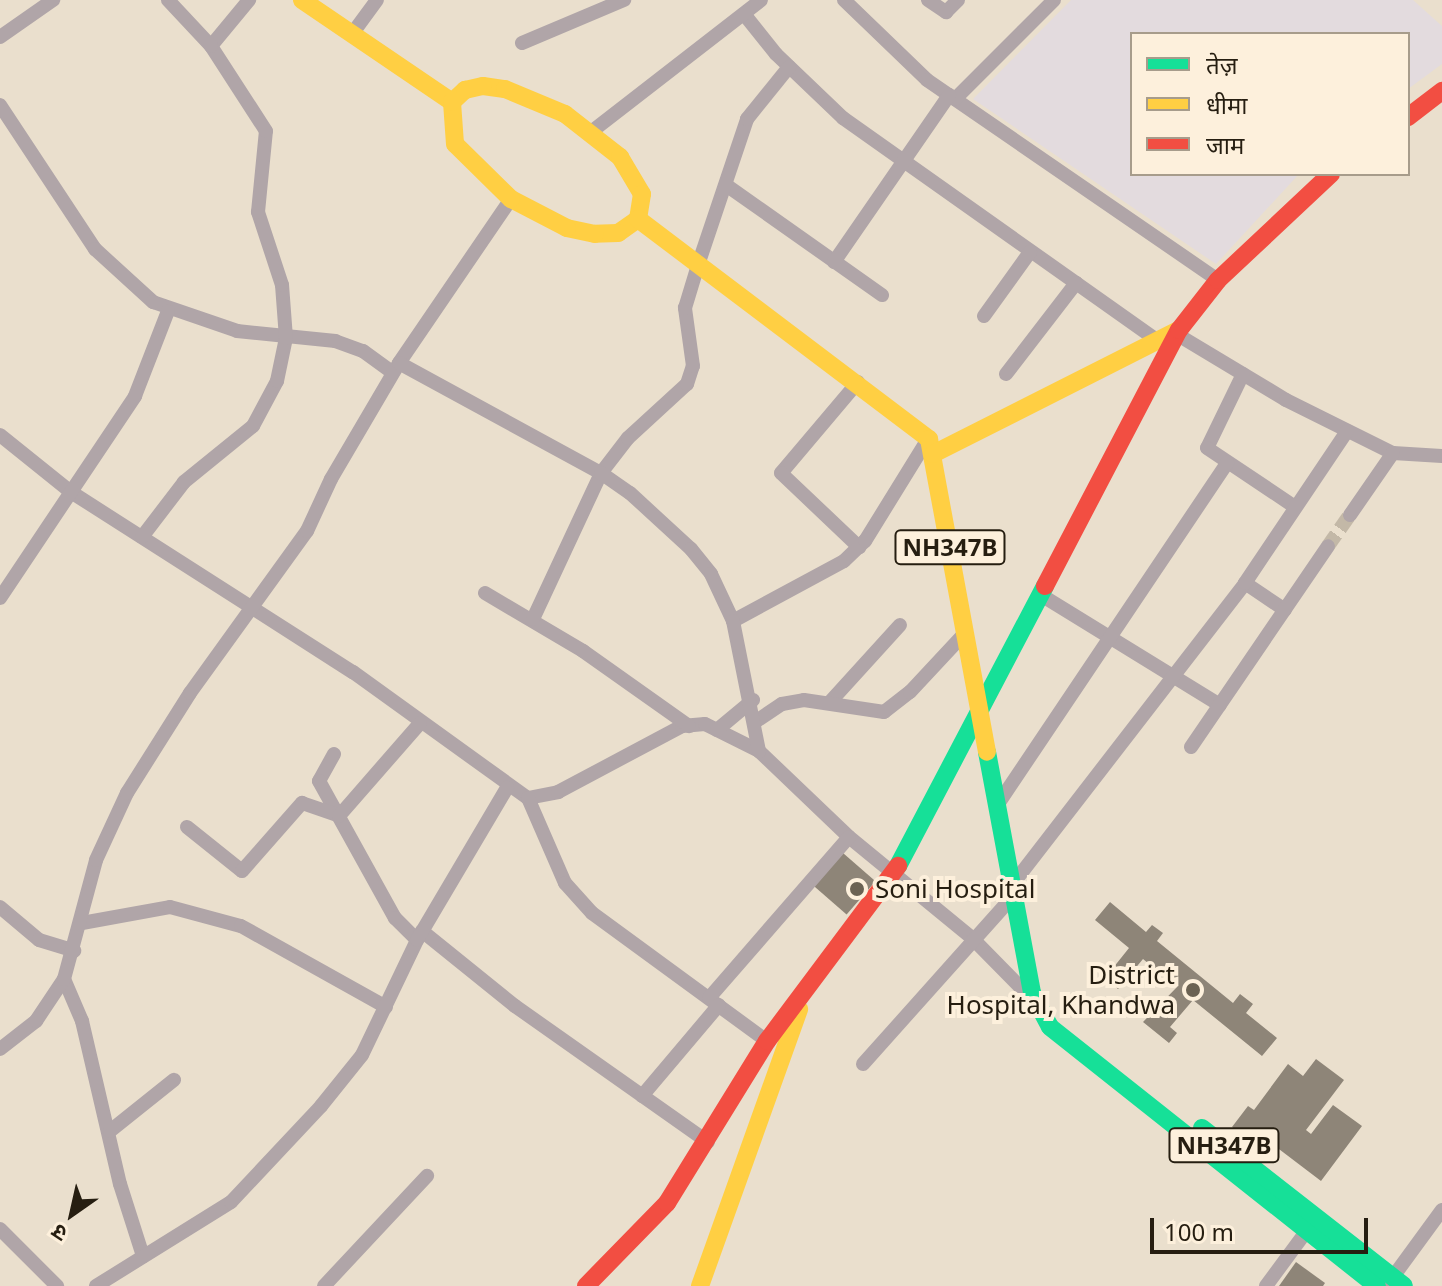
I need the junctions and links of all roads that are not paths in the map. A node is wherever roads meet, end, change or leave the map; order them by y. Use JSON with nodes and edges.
{"nodes":[{"id":1,"x":53,"y":0,"type":"edge"},
{"id":2,"x":168,"y":0,"type":"edge"},
{"id":3,"x":249,"y":0,"type":"edge"},
{"id":4,"x":302,"y":0,"type":"edge"},
{"id":5,"x":377,"y":0,"type":"edge"},
{"id":6,"x":624,"y":0,"type":"edge"},
{"id":7,"x":928,"y":0,"type":"edge"},
{"id":8,"x":958,"y":0,"type":"edge"},
{"id":9,"x":1054,"y":0,"type":"edge"},
{"id":10,"x":851,"y":2,"type":"edge"},
{"id":11,"x":752,"y":5,"type":"edge"},
{"id":12,"x":352,"y":34,"type":"junction"},
{"id":13,"x":0,"y":37,"type":"edge"},
{"id":14,"x":522,"y":43,"type":"dead end"},
{"id":15,"x":211,"y":46,"type":"junction"},
{"id":16,"x":789,"y":67,"type":"junction"},
{"id":17,"x":952,"y":97,"type":"junction"},
{"id":18,"x":1439,"y":97,"type":"edge"},
{"id":19,"x":452,"y":102,"type":"junction"},
{"id":20,"x":0,"y":105,"type":"edge"},
{"id":21,"x":1410,"y":116,"type":"edge"},
{"id":22,"x":591,"y":132,"type":"junction"},
{"id":23,"x":902,"y":161,"type":"junction"},
{"id":24,"x":1329,"y":176,"type":"edge"},
{"id":25,"x":726,"y":185,"type":"junction"},
{"id":26,"x":511,"y":199,"type":"junction"},
{"id":27,"x":638,"y":219,"type":"junction"},
{"id":28,"x":1030,"y":252,"type":"junction"},
{"id":29,"x":699,"y":262,"type":"junction"},
{"id":30,"x":834,"y":262,"type":"junction"},
{"id":31,"x":1218,"y":280,"type":"junction"},
{"id":32,"x":1076,"y":283,"type":"junction"},
{"id":33,"x":882,"y":295,"type":"dead end"},
{"id":34,"x":168,"y":311,"type":"junction"},
{"id":35,"x":984,"y":316,"type":"dead end"},
{"id":36,"x":1178,"y":332,"type":"junction"},
{"id":37,"x":286,"y":338,"type":"junction"},
{"id":38,"x":1158,"y":341,"type":"junction"},
{"id":39,"x":396,"y":368,"type":"junction"},
{"id":40,"x":1006,"y":374,"type":"dead end"},
{"id":41,"x":1243,"y":374,"type":"junction"},
{"id":42,"x":859,"y":382,"type":"junction"},
{"id":43,"x":1347,"y":431,"type":"junction"},
{"id":44,"x":0,"y":435,"type":"edge"},
{"id":45,"x":931,"y":446,"type":"junction"},
{"id":46,"x":1393,"y":453,"type":"junction"},
{"id":47,"x":1437,"y":456,"type":"edge"},
{"id":48,"x":1227,"y":463,"type":"junction"},
{"id":49,"x":601,"y":473,"type":"junction"},
{"id":50,"x":1442,"y":473,"type":"edge"},
{"id":51,"x":71,"y":492,"type":"junction"},
{"id":52,"x":1295,"y":507,"type":"junction"},
{"id":53,"x":1350,"y":515,"type":"tunnel mouth"},
{"id":54,"x":142,"y":537,"type":"junction"},
{"id":55,"x":1328,"y":546,"type":"tunnel mouth"},
{"id":56,"x":859,"y":547,"type":"junction"},
{"id":57,"x":1245,"y":583,"type":"junction"},
{"id":58,"x":485,"y":593,"type":"dead end"},
{"id":59,"x":1041,"y":595,"type":"junction"},
{"id":60,"x":0,"y":598,"type":"edge"},
{"id":61,"x":251,"y":610,"type":"junction"},
{"id":62,"x":1285,"y":610,"type":"junction"},
{"id":63,"x":533,"y":619,"type":"junction"},
{"id":64,"x":733,"y":621,"type":"junction"},
{"id":65,"x":900,"y":625,"type":"dead end"},
{"id":66,"x":966,"y":632,"type":"junction"},
{"id":67,"x":1114,"y":636,"type":"junction"},
{"id":68,"x":1174,"y":677,"type":"junction"},
{"id":69,"x":753,"y":700,"type":"junction"},
{"id":70,"x":830,"y":702,"type":"junction"},
{"id":71,"x":1220,"y":705,"type":"junction"},
{"id":72,"x":982,"y":707,"type":"junction"},
{"id":73,"x":755,"y":722,"type":"junction"},
{"id":74,"x":420,"y":723,"type":"junction"},
{"id":75,"x":689,"y":726,"type":"junction"},
{"id":76,"x":717,"y":730,"type":"junction"},
{"id":77,"x":1191,"y":747,"type":"dead end"},
{"id":78,"x":759,"y":751,"type":"junction"},
{"id":79,"x":334,"y":754,"type":"dead end"},
{"id":80,"x":507,"y":788,"type":"junction"},
{"id":81,"x":528,"y":798,"type":"junction"},
{"id":82,"x":998,"y":804,"type":"junction"},
{"id":83,"x":339,"y":816,"type":"junction"},
{"id":84,"x":187,"y":827,"type":"dead end"},
{"id":85,"x":849,"y":837,"type":"junction"},
{"id":86,"x":895,"y":873,"type":"junction"},
{"id":87,"x":1012,"y":891,"type":"junction"},
{"id":88,"x":0,"y":907,"type":"edge"},
{"id":89,"x":82,"y":923,"type":"junction"},
{"id":90,"x":420,"y":936,"type":"junction"},
{"id":91,"x":973,"y":939,"type":"junction"},
{"id":92,"x":74,"y":951,"type":"junction"},
{"id":93,"x":64,"y":979,"type":"junction"},
{"id":94,"x":803,"y":998,"type":"junction"},
{"id":95,"x":714,"y":1002,"type":"junction"},
{"id":96,"x":386,"y":1007,"type":"junction"},
{"id":97,"x":1038,"y":1007,"type":"junction"},
{"id":98,"x":767,"y":1041,"type":"junction"},
{"id":99,"x":0,"y":1049,"type":"edge"},
{"id":100,"x":863,"y":1064,"type":"dead end"},
{"id":101,"x":174,"y":1080,"type":"dead end"},
{"id":102,"x":642,"y":1096,"type":"junction"},
{"id":103,"x":110,"y":1131,"type":"junction"},
{"id":104,"x":708,"y":1142,"type":"junction"},
{"id":105,"x":427,"y":1176,"type":"dead end"},
{"id":106,"x":1442,"y":1210,"type":"edge"},
{"id":107,"x":1311,"y":1225,"type":"junction"},
{"id":108,"x":0,"y":1229,"type":"edge"},
{"id":109,"x":143,"y":1256,"type":"junction"},
{"id":110,"x":1390,"y":1284,"type":"edge"},
{"id":111,"x":57,"y":1286,"type":"edge"},
{"id":112,"x":96,"y":1286,"type":"edge"},
{"id":113,"x":324,"y":1286,"type":"edge"},
{"id":114,"x":586,"y":1286,"type":"edge"},
{"id":115,"x":700,"y":1286,"type":"edge"},
{"id":116,"x":1266,"y":1286,"type":"edge"}],
"edges":[{"from":1,"to":13,"type":"street"},
{"from":2,"to":15,"type":"street"},
{"from":3,"to":15,"type":"street"},
{"from":4,"to":12,"type":"main road"},
{"from":5,"to":12,"type":"street"},
{"from":6,"to":14,"type":"street"},
{"from":7,"to":8,"type":"street"},
{"from":9,"to":17,"type":"street"},
{"from":10,"to":17,"type":"street"},
{"from":11,"to":16,"type":"street"},
{"from":11,"to":22,"type":"street"},
{"from":12,"to":19,"type":"main road"},
{"from":15,"to":37,"type":"street"},
{"from":16,"to":23,"type":"street"},
{"from":16,"to":25,"type":"street"},
{"from":17,"to":23,"type":"street"},
{"from":17,"to":31,"type":"street"},
{"from":18,"to":21,"type":"main road"},
{"from":19,"to":22,"type":"main road"},
{"from":19,"to":26,"type":"main road"},
{"from":20,"to":34,"type":"street"},
{"from":22,"to":27,"type":"main road"},
{"from":23,"to":28,"type":"street"},
{"from":23,"to":30,"type":"street"},
{"from":24,"to":31,"type":"main road"},
{"from":25,"to":29,"type":"street"},
{"from":25,"to":30,"type":"street"},
{"from":26,"to":27,"type":"main road"},
{"from":26,"to":39,"type":"street"},
{"from":27,"to":29,"type":"main road"},
{"from":28,"to":32,"type":"street"},
{"from":28,"to":35,"type":"street"},
{"from":29,"to":42,"type":"main road"},
{"from":29,"to":49,"type":"street"},
{"from":30,"to":33,"type":"street"},
{"from":31,"to":36,"type":"main road"},
{"from":32,"to":38,"type":"street"},
{"from":32,"to":40,"type":"street"},
{"from":34,"to":37,"type":"street"},
{"from":34,"to":51,"type":"street"},
{"from":36,"to":38,"type":"main road"},
{"from":36,"to":41,"type":"street"},
{"from":36,"to":59,"type":"main road"},
{"from":37,"to":39,"type":"street"},
{"from":37,"to":54,"type":"street"},
{"from":38,"to":45,"type":"main road"},
{"from":39,"to":49,"type":"street"},
{"from":39,"to":61,"type":"street"},
{"from":41,"to":43,"type":"street"},
{"from":41,"to":48,"type":"street"},
{"from":42,"to":45,"type":"main road"},
{"from":42,"to":56,"type":"street"},
{"from":43,"to":46,"type":"street"},
{"from":43,"to":52,"type":"street"},
{"from":44,"to":51,"type":"street"},
{"from":45,"to":56,"type":"street"},
{"from":45,"to":66,"type":"main road","number":"NH347B"},
{"from":46,"to":47,"type":"street"},
{"from":46,"to":53,"type":"street"},
{"from":47,"to":50,"type":"street"},
{"from":48,"to":52,"type":"street"},
{"from":48,"to":67,"type":"street"},
{"from":49,"to":63,"type":"street"},
{"from":49,"to":64,"type":"street"},
{"from":51,"to":54,"type":"street"},
{"from":51,"to":60,"type":"street"},
{"from":52,"to":57,"type":"street"},
{"from":54,"to":61,"type":"street"},
{"from":55,"to":62,"type":"street"},
{"from":56,"to":64,"type":"street"},
{"from":57,"to":62,"type":"street"},
{"from":57,"to":68,"type":"street"},
{"from":58,"to":63,"type":"street"},
{"from":59,"to":67,"type":"street"},
{"from":59,"to":72,"type":"main road"},
{"from":61,"to":74,"type":"street"},
{"from":61,"to":89,"type":"street"},
{"from":62,"to":71,"type":"street"},
{"from":63,"to":75,"type":"street"},
{"from":64,"to":69,"type":"street"},
{"from":65,"to":70,"type":"street"},
{"from":66,"to":70,"type":"street"},
{"from":66,"to":72,"type":"main road","number":"NH347B"},
{"from":67,"to":68,"type":"street"},
{"from":67,"to":82,"type":"street"},
{"from":68,"to":71,"type":"street"},
{"from":68,"to":87,"type":"street"},
{"from":69,"to":73,"type":"street"},
{"from":69,"to":76,"type":"street"},
{"from":70,"to":73,"type":"street"},
{"from":71,"to":77,"type":"street"},
{"from":72,"to":82,"type":"main road","number":"NH347B"},
{"from":72,"to":86,"type":"main road"},
{"from":73,"to":78,"type":"street"},
{"from":74,"to":80,"type":"street"},
{"from":74,"to":83,"type":"street"},
{"from":75,"to":76,"type":"street"},
{"from":75,"to":81,"type":"street"},
{"from":76,"to":78,"type":"street"},
{"from":78,"to":85,"type":"street"},
{"from":79,"to":83,"type":"street"},
{"from":80,"to":81,"type":"street"},
{"from":80,"to":90,"type":"street"},
{"from":81,"to":95,"type":"street"},
{"from":82,"to":87,"type":"main road","number":"NH347B"},
{"from":83,"to":84,"type":"street"},
{"from":83,"to":90,"type":"street"},
{"from":85,"to":86,"type":"street"},
{"from":85,"to":95,"type":"street"},
{"from":86,"to":91,"type":"street"},
{"from":86,"to":94,"type":"main road"},
{"from":87,"to":91,"type":"street"},
{"from":87,"to":97,"type":"main road","number":"NH347B"},
{"from":88,"to":92,"type":"street"},
{"from":89,"to":92,"type":"street"},
{"from":89,"to":96,"type":"street"},
{"from":90,"to":96,"type":"street"},
{"from":90,"to":102,"type":"street"},
{"from":91,"to":97,"type":"street"},
{"from":91,"to":100,"type":"street"},
{"from":92,"to":93,"type":"street"},
{"from":93,"to":99,"type":"street"},
{"from":93,"to":103,"type":"street"},
{"from":94,"to":98,"type":"main road"},
{"from":94,"to":115,"type":"main road"},
{"from":95,"to":98,"type":"street"},
{"from":95,"to":102,"type":"street"},
{"from":96,"to":109,"type":"street"},
{"from":97,"to":107,"type":"main road","number":"NH347B"},
{"from":98,"to":104,"type":"main road"},
{"from":101,"to":103,"type":"street"},
{"from":102,"to":104,"type":"street"},
{"from":103,"to":109,"type":"street"},
{"from":104,"to":114,"type":"main road"},
{"from":105,"to":113,"type":"street"},
{"from":106,"to":110,"type":"street"},
{"from":107,"to":110,"type":"main road","number":"NH347B"},
{"from":107,"to":116,"type":"street"},
{"from":108,"to":111,"type":"street"},
{"from":109,"to":112,"type":"street"}]}
